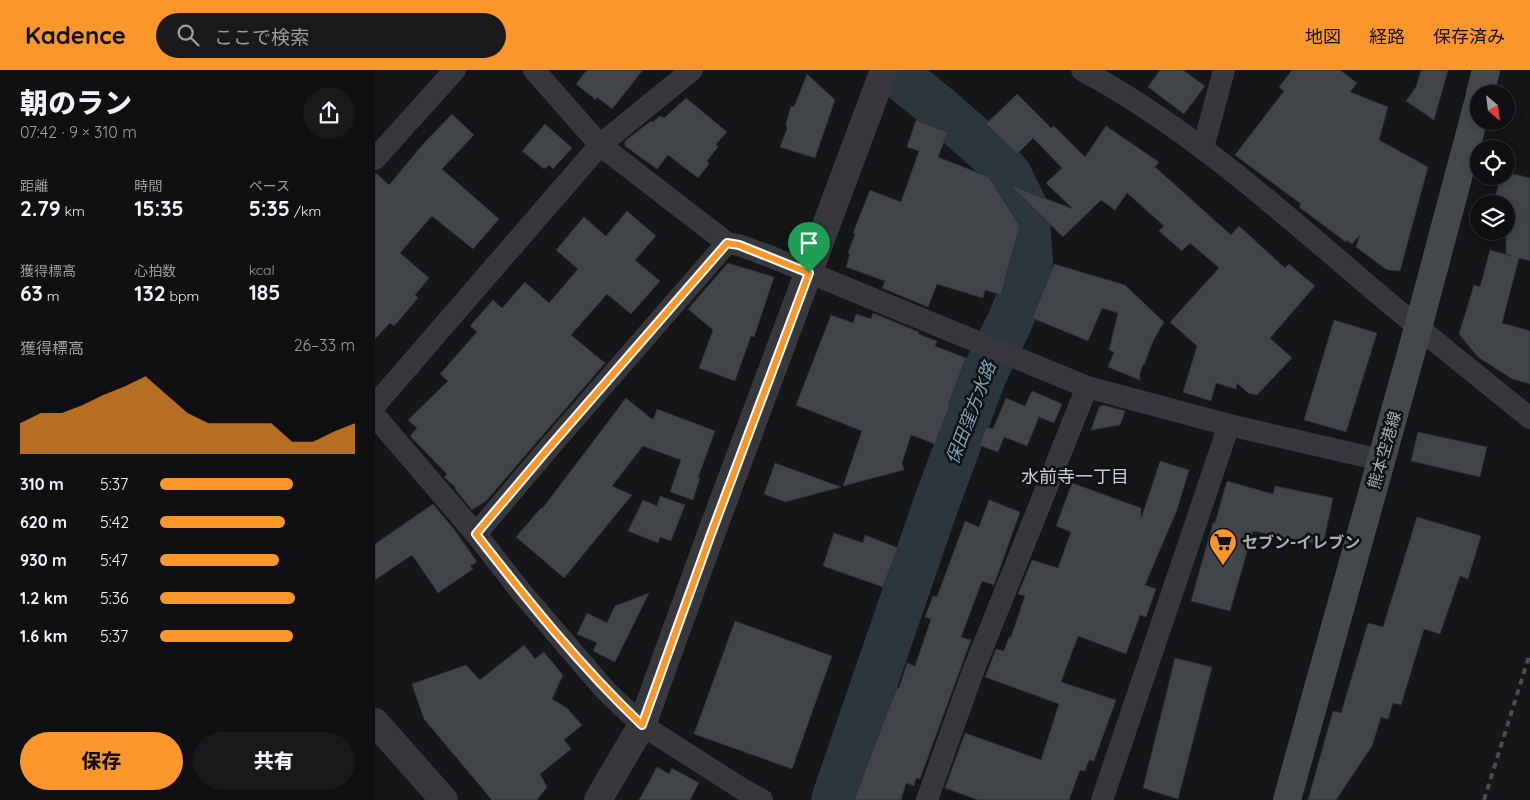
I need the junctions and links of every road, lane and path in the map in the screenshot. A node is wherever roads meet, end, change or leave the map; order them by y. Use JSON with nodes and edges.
{"nodes":[{"id":1,"x":455,"y":70,"type":"edge"},
{"id":2,"x":534,"y":70,"type":"edge"},
{"id":3,"x":692,"y":70,"type":"edge"},
{"id":4,"x":884,"y":70,"type":"edge"},
{"id":5,"x":1082,"y":70,"type":"edge"},
{"id":6,"x":1224,"y":70,"type":"edge"},
{"id":7,"x":1487,"y":70,"type":"edge"},
{"id":8,"x":1483,"y":85,"type":"edge"},
{"id":9,"x":1471,"y":130,"type":"edge"},
{"id":10,"x":600,"y":145,"type":"junction"},
{"id":11,"x":1203,"y":148,"type":"junction"},
{"id":12,"x":375,"y":159,"type":"edge"},
{"id":13,"x":727,"y":243,"type":"junction"},
{"id":14,"x":809,"y":273,"type":"junction"},
{"id":15,"x":1418,"y":328,"type":"junction"},
{"id":16,"x":1087,"y":387,"type":"junction"},
{"id":17,"x":375,"y":405,"type":"edge"},
{"id":18,"x":375,"y":416,"type":"edge"},
{"id":19,"x":1530,"y":418,"type":"edge"},
{"id":20,"x":1229,"y":425,"type":"junction"},
{"id":21,"x":1381,"y":460,"type":"junction"},
{"id":22,"x":476,"y":534,"type":"junction"},
{"id":23,"x":375,"y":722,"type":"edge"},
{"id":24,"x":642,"y":725,"type":"junction"},
{"id":25,"x":444,"y":800,"type":"edge"},
{"id":26,"x":598,"y":800,"type":"edge"},
{"id":27,"x":762,"y":800,"type":"edge"},
{"id":28,"x":927,"y":800,"type":"edge"},
{"id":29,"x":1102,"y":800,"type":"edge"},
{"id":30,"x":1287,"y":800,"type":"edge"}],
"edges":[{"from":1,"to":12,"type":"street"},
{"from":2,"to":10,"type":"street"},
{"from":3,"to":10,"type":"street"},
{"from":4,"to":14,"type":"street"},
{"from":5,"to":11,"type":"street"},
{"from":6,"to":11,"type":"street"},
{"from":7,"to":8,"type":"main road"},
{"from":9,"to":15,"type":"main road","name":"熊本空港線"},
{"from":10,"to":13,"type":"street"},
{"from":10,"to":17,"type":"street"},
{"from":11,"to":15,"type":"street"},
{"from":13,"to":14,"type":"street"},
{"from":13,"to":22,"type":"street"},
{"from":14,"to":16,"type":"street"},
{"from":14,"to":24,"type":"street"},
{"from":15,"to":19,"type":"street"},
{"from":15,"to":21,"type":"main road","name":"熊本空港線"},
{"from":16,"to":20,"type":"street"},
{"from":16,"to":28,"type":"street"},
{"from":18,"to":22,"type":"street"},
{"from":20,"to":21,"type":"street"},
{"from":20,"to":29,"type":"street"},
{"from":21,"to":30,"type":"main road","name":"熊本空港線"},
{"from":22,"to":24,"type":"street"},
{"from":23,"to":25,"type":"street"},
{"from":24,"to":26,"type":"street"},
{"from":24,"to":27,"type":"street"}]}
